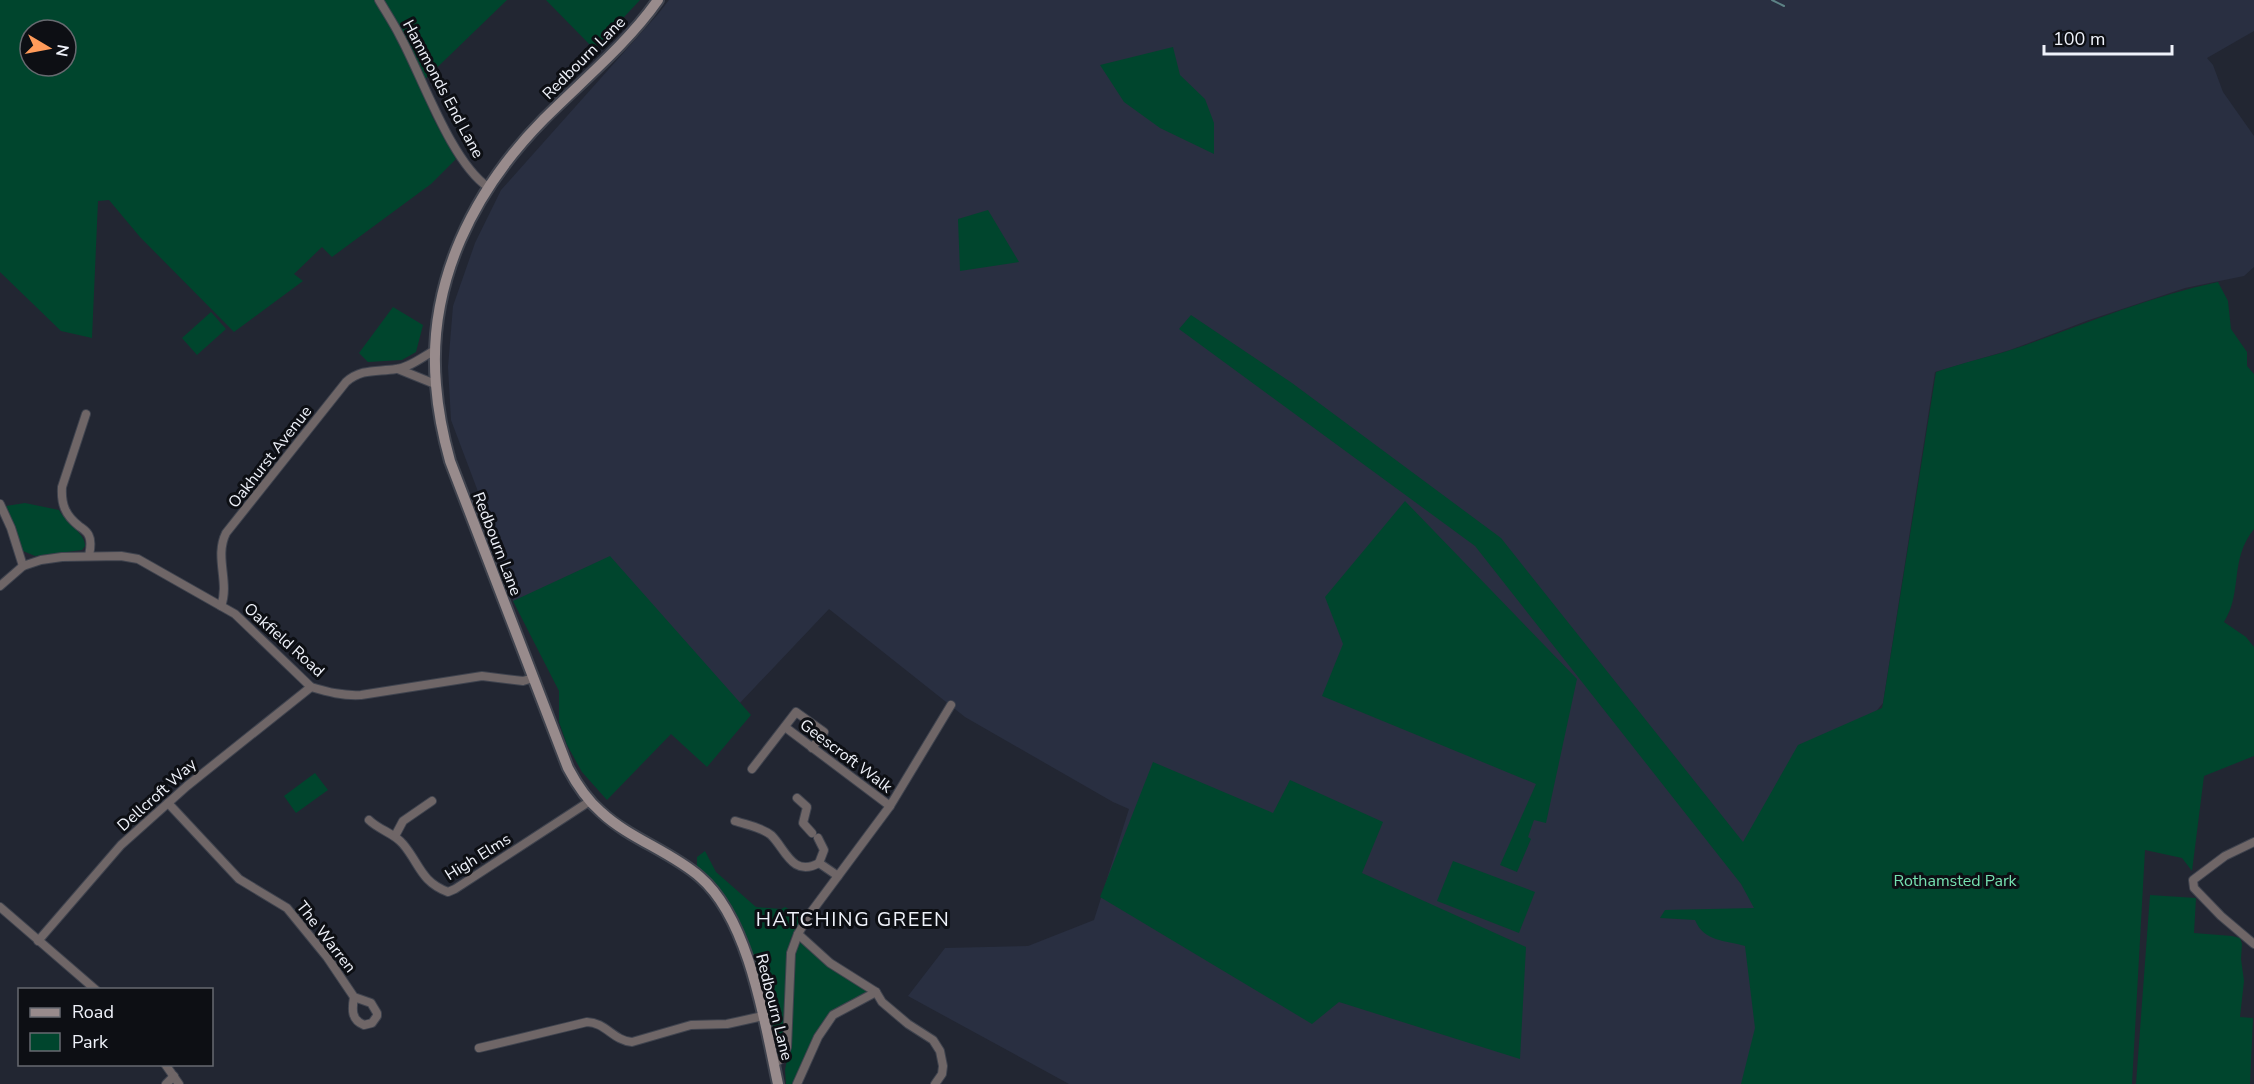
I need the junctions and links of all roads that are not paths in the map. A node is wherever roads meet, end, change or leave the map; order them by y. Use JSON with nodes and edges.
{"nodes":[{"id":1,"x":379,"y":0,"type":"edge"},
{"id":2,"x":658,"y":0,"type":"edge"},
{"id":3,"x":488,"y":187,"type":"junction"},
{"id":4,"x":435,"y":350,"type":"junction"},
{"id":5,"x":398,"y":369,"type":"junction"},
{"id":6,"x":435,"y":384,"type":"junction"},
{"id":7,"x":86,"y":414,"type":"dead end"},
{"id":8,"x":0,"y":504,"type":"edge"},
{"id":9,"x":89,"y":556,"type":"junction"},
{"id":10,"x":23,"y":566,"type":"junction"},
{"id":11,"x":0,"y":586,"type":"edge"},
{"id":12,"x":221,"y":606,"type":"junction"},
{"id":13,"x":533,"y":678,"type":"junction"},
{"id":14,"x":311,"y":687,"type":"junction"},
{"id":15,"x":951,"y":705,"type":"dead end"},
{"id":16,"x":785,"y":727,"type":"junction"},
{"id":17,"x":812,"y":748,"type":"junction"},
{"id":18,"x":752,"y":769,"type":"dead end"},
{"id":19,"x":797,"y":798,"type":"dead end"},
{"id":20,"x":432,"y":801,"type":"dead end"},
{"id":21,"x":590,"y":801,"type":"junction"},
{"id":22,"x":168,"y":802,"type":"junction"},
{"id":23,"x":890,"y":806,"type":"junction"},
{"id":24,"x":369,"y":820,"type":"dead end"},
{"id":25,"x":735,"y":821,"type":"dead end"},
{"id":26,"x":394,"y":836,"type":"junction"},
{"id":27,"x":2254,"y":842,"type":"edge"},
{"id":28,"x":819,"y":863,"type":"junction"},
{"id":29,"x":838,"y":876,"type":"junction"},
{"id":30,"x":0,"y":907,"type":"edge"},
{"id":31,"x":798,"y":934,"type":"junction"},
{"id":32,"x":38,"y":941,"type":"junction"},
{"id":33,"x":2254,"y":944,"type":"edge"},
{"id":34,"x":94,"y":988,"type":"edge"},
{"id":35,"x":876,"y":992,"type":"junction"},
{"id":36,"x":354,"y":997,"type":"dead end"},
{"id":37,"x":763,"y":1016,"type":"junction"},
{"id":38,"x":479,"y":1048,"type":"dead end"},
{"id":39,"x":774,"y":1064,"type":"junction"},
{"id":40,"x":166,"y":1066,"type":"edge"},
{"id":41,"x":174,"y":1076,"type":"junction"},
{"id":42,"x":166,"y":1084,"type":"edge"},
{"id":43,"x":179,"y":1084,"type":"edge"},
{"id":44,"x":778,"y":1084,"type":"edge"},
{"id":45,"x":797,"y":1084,"type":"edge"},
{"id":46,"x":935,"y":1084,"type":"edge"}],
"edges":[{"from":1,"to":3,"type":"street","name":"Hammonds End Lane"},
{"from":2,"to":3,"type":"main road","name":"Redbourn Lane"},
{"from":3,"to":4,"type":"main road","name":"Redbourn Lane"},
{"from":4,"to":5,"type":"street","name":"Oakhurst Avenue"},
{"from":4,"to":6,"type":"main road","name":"Redbourn Lane"},
{"from":5,"to":6,"type":"street","name":"Oakhurst Avenue"},
{"from":5,"to":12,"type":"street","name":"Oakhurst Avenue"},
{"from":6,"to":13,"type":"main road","name":"Redbourn Lane"},
{"from":7,"to":9,"type":"street"},
{"from":8,"to":10,"type":"street"},
{"from":9,"to":10,"type":"street","name":"Oakfield Road"},
{"from":9,"to":12,"type":"street","name":"Oakfield Road"},
{"from":10,"to":11,"type":"street"},
{"from":12,"to":14,"type":"street","name":"Oakfield Road"},
{"from":13,"to":14,"type":"street","name":"Oakfield Road"},
{"from":13,"to":21,"type":"main road","name":"Redbourn Lane"},
{"from":14,"to":22,"type":"street","name":"Dellcroft Way"},
{"from":15,"to":23,"type":"street"},
{"from":16,"to":17,"type":"street","name":"Geescroft Walk"},
{"from":16,"to":17,"type":"street"},
{"from":16,"to":18,"type":"street"},
{"from":17,"to":23,"type":"street","name":"Geescroft Walk"},
{"from":19,"to":28,"type":"street"},
{"from":20,"to":26,"type":"street"},
{"from":21,"to":26,"type":"street","name":"High Elms"},
{"from":21,"to":37,"type":"main road","name":"Redbourn Lane"},
{"from":22,"to":32,"type":"street","name":"Dellcroft Way"},
{"from":22,"to":36,"type":"street","name":"The Warren"},
{"from":23,"to":29,"type":"street"},
{"from":24,"to":26,"type":"street","name":"High Elms"},
{"from":25,"to":28,"type":"street"},
{"from":27,"to":33,"type":"street"},
{"from":28,"to":29,"type":"street"},
{"from":29,"to":31,"type":"street"},
{"from":30,"to":32,"type":"street"},
{"from":31,"to":35,"type":"street"},
{"from":31,"to":39,"type":"street"},
{"from":32,"to":34,"type":"street"},
{"from":35,"to":45,"type":"street"},
{"from":35,"to":46,"type":"street"},
{"from":37,"to":38,"type":"street"},
{"from":37,"to":39,"type":"main road","name":"Redbourn Lane"},
{"from":39,"to":44,"type":"main road","name":"Redbourn Lane"},
{"from":40,"to":41,"type":"street"},
{"from":41,"to":42,"type":"street"},
{"from":41,"to":43,"type":"street"}]}
